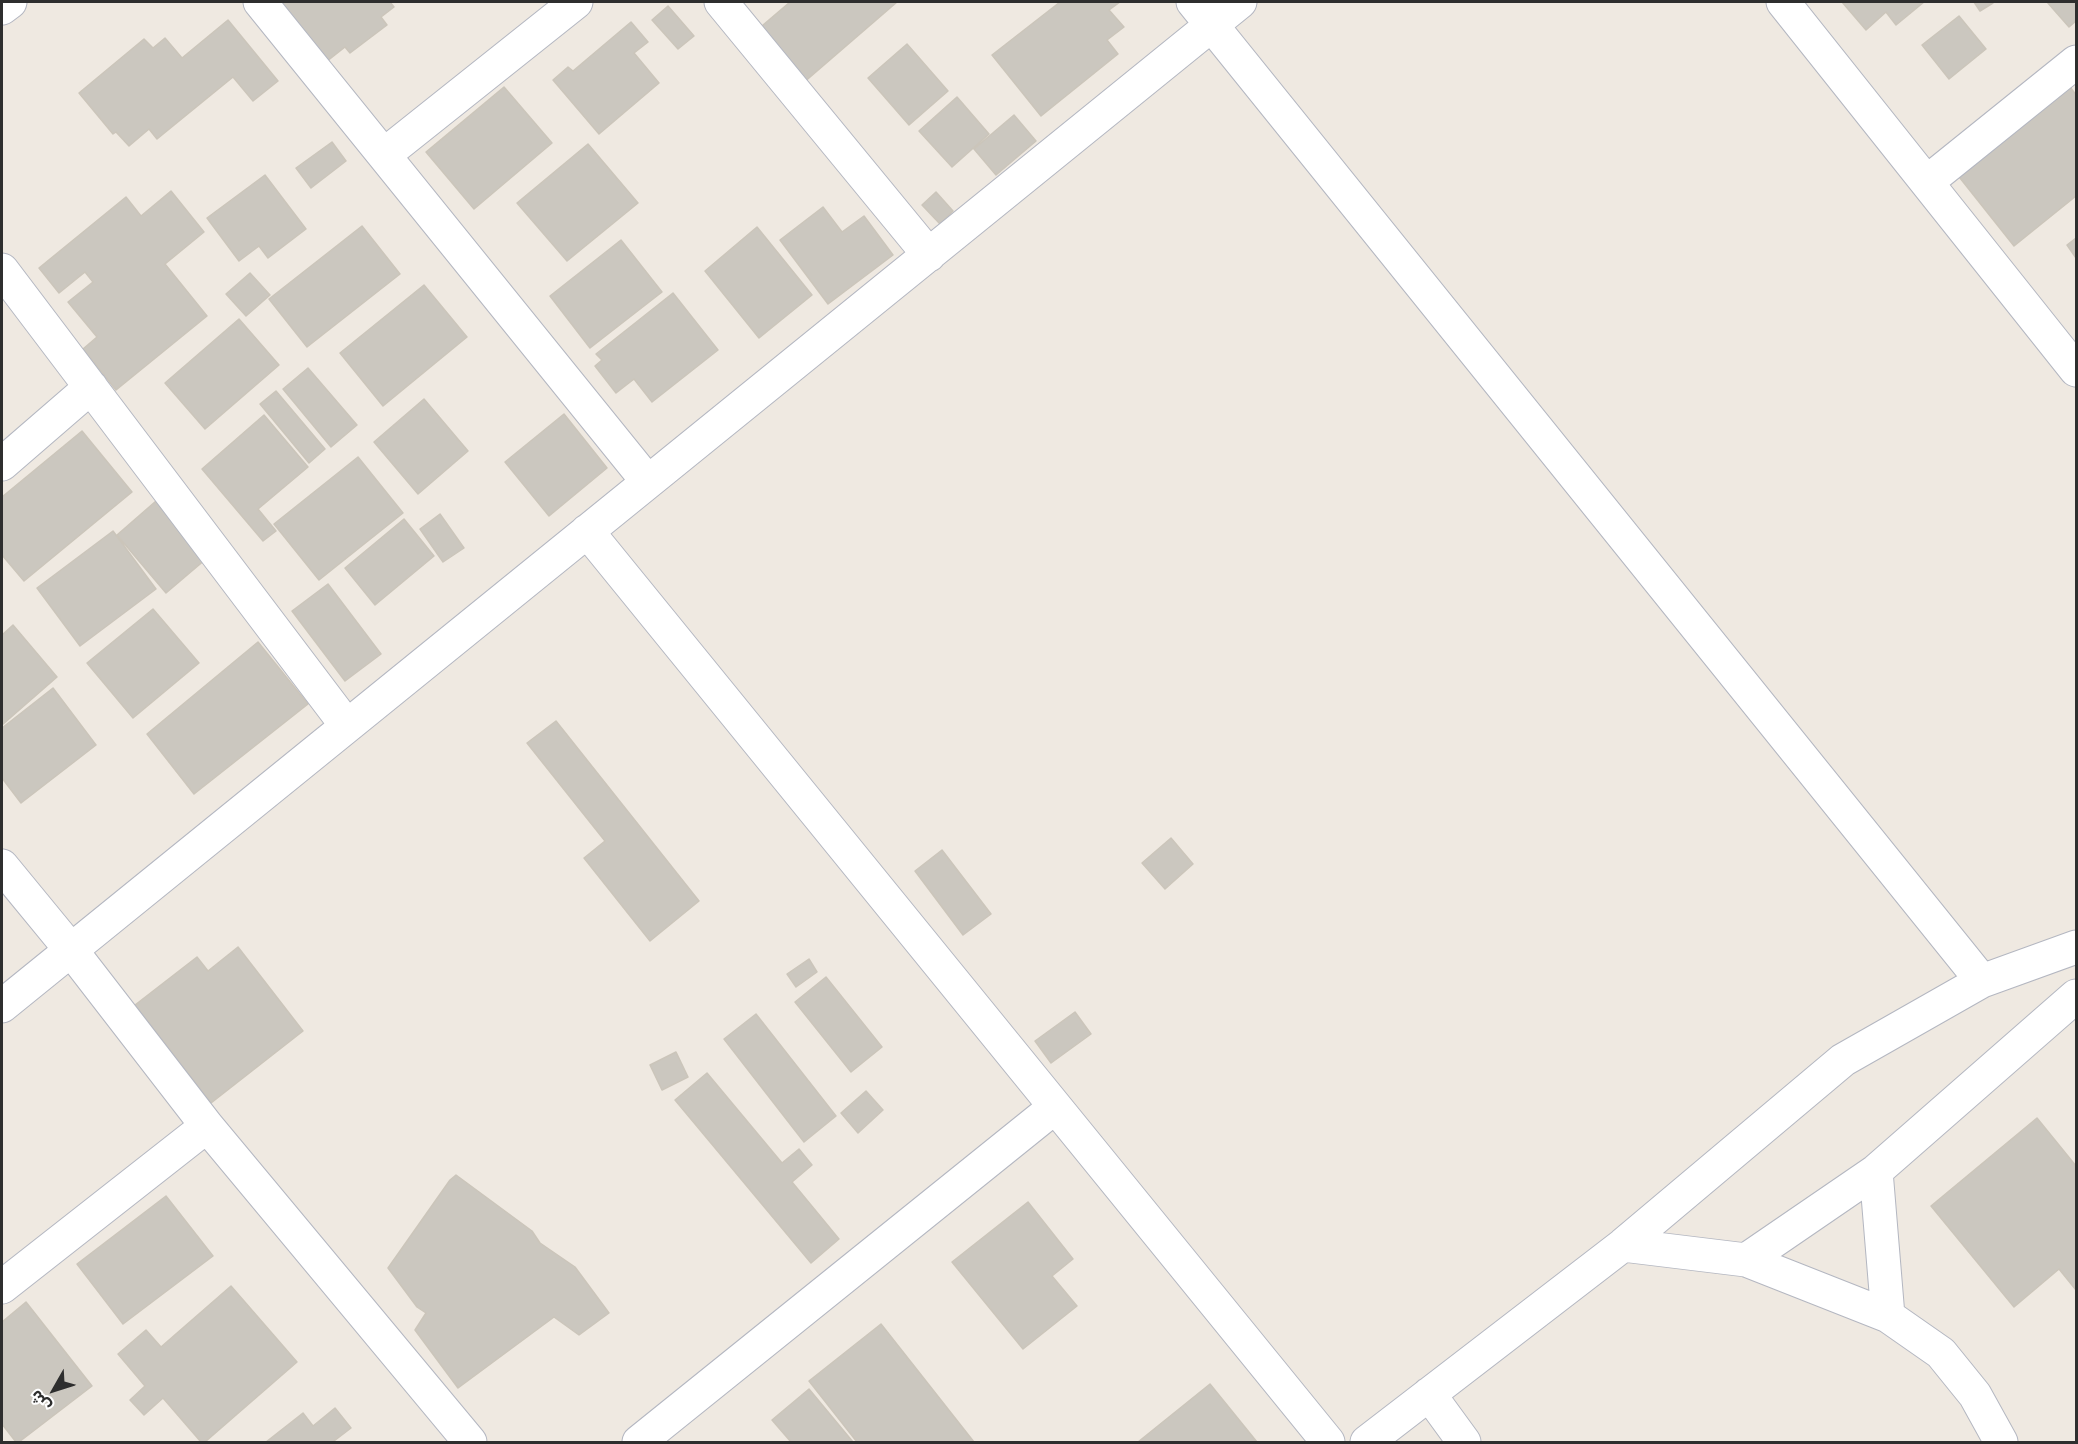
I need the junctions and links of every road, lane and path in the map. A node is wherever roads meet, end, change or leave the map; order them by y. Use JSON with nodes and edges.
{"nodes":[{"id":1,"x":10,"y":2,"type":"edge"},
{"id":2,"x":260,"y":2,"type":"edge"},
{"id":3,"x":576,"y":2,"type":"edge"},
{"id":4,"x":721,"y":2,"type":"edge"},
{"id":5,"x":1240,"y":2,"type":"edge"},
{"id":6,"x":1783,"y":2,"type":"edge"},
{"id":7,"x":2,"y":8,"type":"edge"},
{"id":8,"x":1203,"y":13,"type":"edge"},
{"id":9,"x":2076,"y":62,"type":"edge"},
{"id":10,"x":384,"y":156,"type":"junction"},
{"id":11,"x":1927,"y":182,"type":"junction"},
{"id":12,"x":929,"y":255,"type":"junction"},
{"id":13,"x":2,"y":270,"type":"edge"},
{"id":14,"x":2076,"y":370,"type":"edge"},
{"id":15,"x":91,"y":387,"type":"junction"},
{"id":16,"x":2,"y":464,"type":"edge"},
{"id":17,"x":648,"y":482,"type":"junction"},
{"id":18,"x":587,"y":531,"type":"junction"},
{"id":19,"x":347,"y":726,"type":"junction"},
{"id":20,"x":2,"y":866,"type":"edge"},
{"id":21,"x":2076,"y":947,"type":"edge"},
{"id":22,"x":71,"y":950,"type":"junction"},
{"id":23,"x":1982,"y":981,"type":"junction"},
{"id":24,"x":2076,"y":996,"type":"edge"},
{"id":25,"x":2,"y":1006,"type":"edge"},
{"id":26,"x":1055,"y":1107,"type":"junction"},
{"id":27,"x":207,"y":1126,"type":"junction"},
{"id":28,"x":1876,"y":1171,"type":"junction"},
{"id":29,"x":1623,"y":1245,"type":"junction"},
{"id":30,"x":1746,"y":1260,"type":"junction"},
{"id":31,"x":2,"y":1287,"type":"edge"},
{"id":32,"x":1888,"y":1316,"type":"junction"},
{"id":33,"x":1429,"y":1394,"type":"junction"},
{"id":34,"x":470,"y":1443,"type":"edge"},
{"id":35,"x":639,"y":1443,"type":"edge"},
{"id":36,"x":1328,"y":1443,"type":"edge"},
{"id":37,"x":1367,"y":1443,"type":"edge"},
{"id":38,"x":1464,"y":1443,"type":"edge"},
{"id":39,"x":2001,"y":1443,"type":"edge"}],
"edges":[{"from":1,"to":7,"type":"street"},
{"from":2,"to":10,"type":"street"},
{"from":3,"to":10,"type":"street"},
{"from":4,"to":12,"type":"street"},
{"from":5,"to":8,"type":"street"},
{"from":6,"to":11,"type":"street"},
{"from":8,"to":12,"type":"street"},
{"from":8,"to":23,"type":"street"},
{"from":9,"to":11,"type":"street"},
{"from":10,"to":17,"type":"street"},
{"from":11,"to":14,"type":"street"},
{"from":12,"to":17,"type":"street"},
{"from":13,"to":15,"type":"street"},
{"from":15,"to":16,"type":"street"},
{"from":15,"to":19,"type":"street"},
{"from":17,"to":18,"type":"street"},
{"from":18,"to":19,"type":"street"},
{"from":18,"to":26,"type":"street"},
{"from":19,"to":22,"type":"street"},
{"from":20,"to":22,"type":"street"},
{"from":21,"to":23,"type":"street"},
{"from":22,"to":25,"type":"street"},
{"from":22,"to":27,"type":"street"},
{"from":23,"to":29,"type":"street"},
{"from":24,"to":28,"type":"street"},
{"from":26,"to":35,"type":"street"},
{"from":26,"to":36,"type":"street"},
{"from":27,"to":31,"type":"street"},
{"from":27,"to":34,"type":"street"},
{"from":28,"to":30,"type":"street"},
{"from":28,"to":32,"type":"street"},
{"from":29,"to":30,"type":"street"},
{"from":29,"to":33,"type":"street"},
{"from":30,"to":32,"type":"street"},
{"from":32,"to":39,"type":"street"},
{"from":33,"to":37,"type":"street"},
{"from":33,"to":38,"type":"street"}]}
